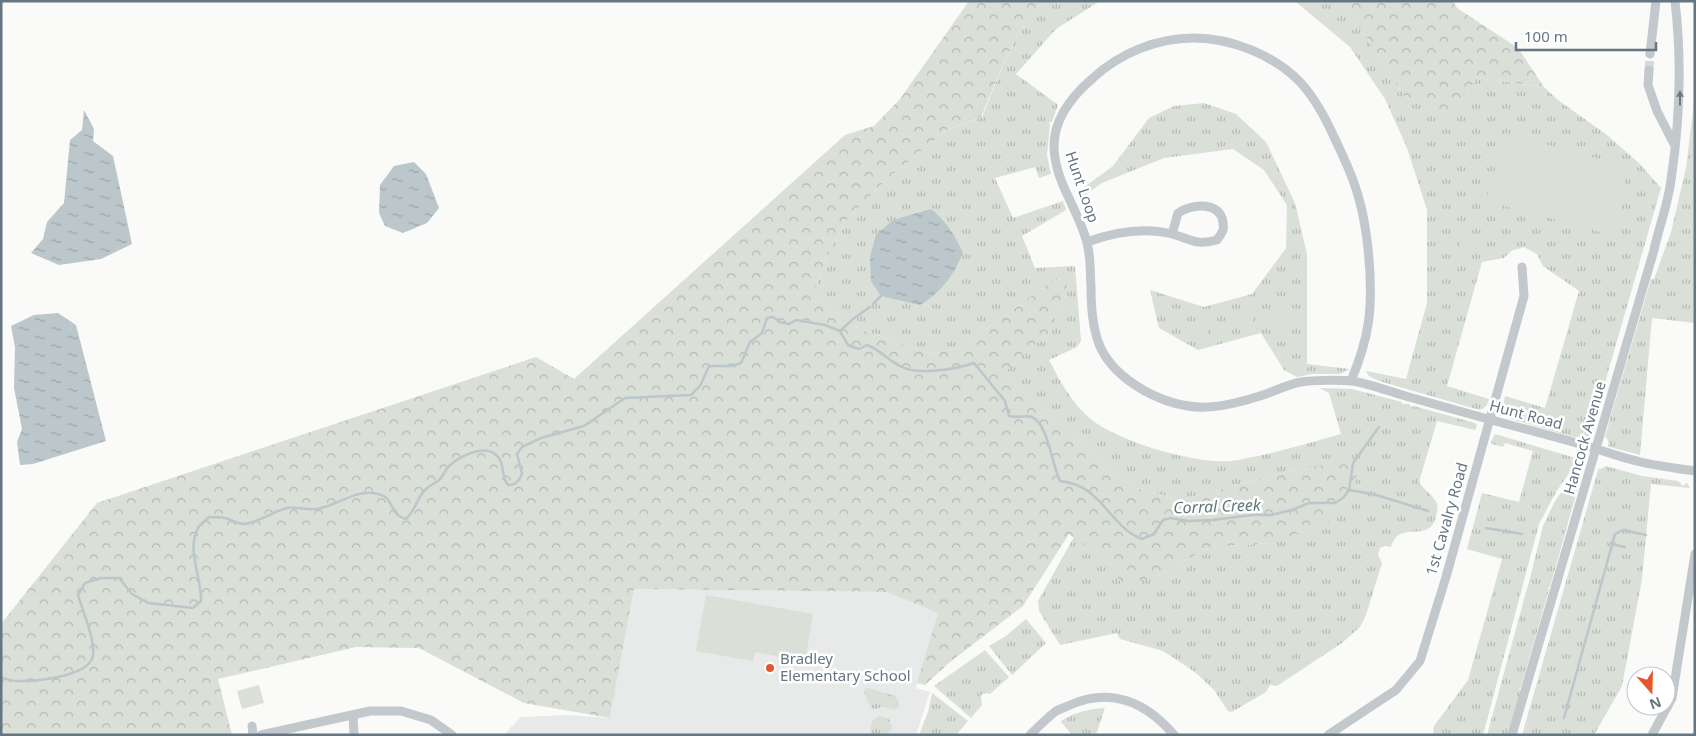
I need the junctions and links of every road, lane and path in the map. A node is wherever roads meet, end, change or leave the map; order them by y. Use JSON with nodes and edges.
{"nodes":[{"id":1,"x":1656,"y":1,"type":"edge"},
{"id":2,"x":1675,"y":1,"type":"edge"},
{"id":3,"x":1650,"y":54,"type":"tunnel mouth"},
{"id":4,"x":1649,"y":70,"type":"tunnel mouth"},
{"id":5,"x":1675,"y":147,"type":"junction"},
{"id":6,"x":1172,"y":234,"type":"junction"},
{"id":7,"x":1087,"y":242,"type":"junction"},
{"id":8,"x":1522,"y":267,"type":"dead end"},
{"id":9,"x":1351,"y":381,"type":"junction"},
{"id":10,"x":1490,"y":419,"type":"junction"},
{"id":11,"x":1596,"y":449,"type":"junction"},
{"id":12,"x":1695,"y":471,"type":"edge"},
{"id":13,"x":1695,"y":554,"type":"edge"},
{"id":14,"x":352,"y":715,"type":"junction"},
{"id":15,"x":1344,"y":731,"type":"edge"},
{"id":16,"x":261,"y":735,"type":"edge"},
{"id":17,"x":354,"y":735,"type":"edge"},
{"id":18,"x":452,"y":735,"type":"edge"},
{"id":19,"x":1030,"y":735,"type":"edge"},
{"id":20,"x":1174,"y":735,"type":"edge"},
{"id":21,"x":1328,"y":735,"type":"edge"},
{"id":22,"x":1512,"y":735,"type":"edge"},
{"id":23,"x":1652,"y":735,"type":"edge"}],
"edges":[{"from":1,"to":3,"type":"street"},
{"from":5,"to":2,"type":"street","name":"Hancock Avenue","one_way":true},
{"from":4,"to":5,"type":"street"},
{"from":5,"to":11,"type":"street","name":"Hancock Avenue"},
{"from":6,"to":6,"type":"street"},
{"from":6,"to":7,"type":"street"},
{"from":7,"to":9,"type":"street","name":"Hunt Loop"},
{"from":7,"to":9,"type":"street","name":"Hunt Loop"},
{"from":8,"to":10,"type":"street","name":"1st Cavalry Road"},
{"from":9,"to":10,"type":"street","name":"Hunt Road"},
{"from":10,"to":11,"type":"street","name":"Hunt Road"},
{"from":10,"to":15,"type":"street","name":"1st Cavalry Road"},
{"from":11,"to":12,"type":"street","name":"Hunt Road"},
{"from":11,"to":22,"type":"street","name":"Hancock Avenue"},
{"from":13,"to":23,"type":"street"},
{"from":14,"to":16,"type":"street"},
{"from":14,"to":17,"type":"street"},
{"from":14,"to":18,"type":"street"},
{"from":15,"to":21,"type":"street","name":"1st Cavalry Road"},
{"from":19,"to":20,"type":"street"}]}
